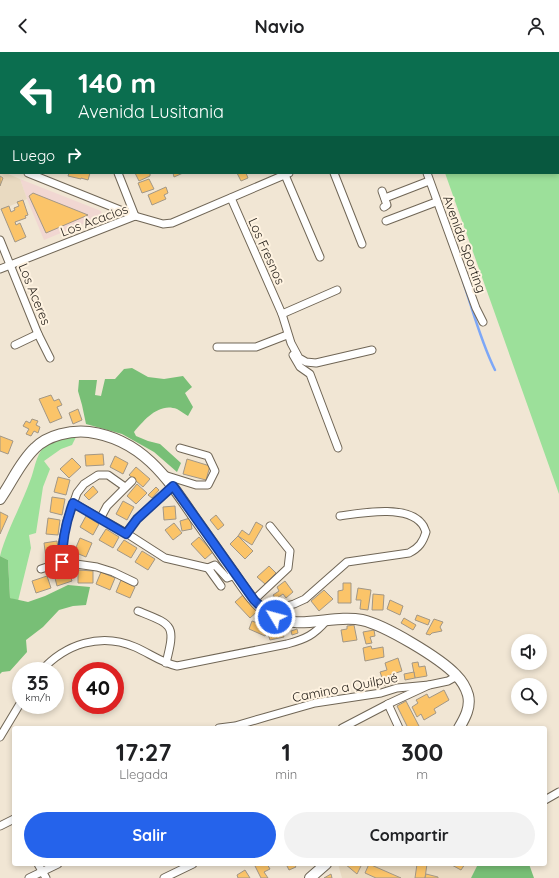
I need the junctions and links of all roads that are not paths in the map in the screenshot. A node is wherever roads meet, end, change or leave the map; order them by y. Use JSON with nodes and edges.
{"nodes":[{"id":1,"x":30,"y":174,"type":"edge"},
{"id":2,"x":118,"y":174,"type":"edge"},
{"id":3,"x":287,"y":174,"type":"edge"},
{"id":4,"x":334,"y":174,"type":"edge"},
{"id":5,"x":426,"y":174,"type":"edge"},
{"id":6,"x":270,"y":177,"type":"edge"},
{"id":7,"x":429,"y":181,"type":"junction"},
{"id":8,"x":382,"y":191,"type":"dead end"},
{"id":9,"x":231,"y":198,"type":"junction"},
{"id":10,"x":385,"y":198,"type":"junction"},
{"id":11,"x":436,"y":202,"type":"junction"},
{"id":12,"x":384,"y":207,"type":"dead end"},
{"id":13,"x":134,"y":216,"type":"junction"},
{"id":14,"x":386,"y":221,"type":"dead end"},
{"id":15,"x":0,"y":240,"type":"edge"},
{"id":16,"x":362,"y":244,"type":"dead end"},
{"id":17,"x":320,"y":257,"type":"dead end"},
{"id":18,"x":10,"y":265,"type":"junction"},
{"id":19,"x":0,"y":269,"type":"edge"},
{"id":20,"x":337,"y":290,"type":"dead end"},
{"id":21,"x":282,"y":314,"type":"junction"},
{"id":22,"x":483,"y":322,"type":"dead end"},
{"id":23,"x":38,"y":334,"type":"junction"},
{"id":24,"x":287,"y":335,"type":"junction"},
{"id":25,"x":291,"y":342,"type":"junction"},
{"id":26,"x":15,"y":344,"type":"dead end"},
{"id":27,"x":217,"y":347,"type":"dead end"},
{"id":28,"x":372,"y":350,"type":"dead end"},
{"id":29,"x":50,"y":358,"type":"dead end"},
{"id":30,"x":180,"y":448,"type":"dead end"},
{"id":31,"x":338,"y":448,"type":"dead end"},
{"id":32,"x":164,"y":475,"type":"junction"},
{"id":33,"x":132,"y":481,"type":"dead end"},
{"id":34,"x":126,"y":486,"type":"junction"},
{"id":35,"x":173,"y":486,"type":"junction"},
{"id":36,"x":0,"y":499,"type":"edge"},
{"id":37,"x":73,"y":503,"type":"junction"},
{"id":38,"x":340,"y":516,"type":"dead end"},
{"id":39,"x":100,"y":519,"type":"junction"},
{"id":40,"x":270,"y":526,"type":"dead end"},
{"id":41,"x":126,"y":534,"type":"junction"},
{"id":42,"x":62,"y":562,"type":"junction"},
{"id":43,"x":208,"y":568,"type":"junction"},
{"id":44,"x":41,"y":569,"type":"dead end"},
{"id":45,"x":235,"y":575,"type":"junction"},
{"id":46,"x":134,"y":582,"type":"dead end"},
{"id":47,"x":221,"y":586,"type":"dead end"},
{"id":48,"x":254,"y":600,"type":"junction"},
{"id":49,"x":138,"y":611,"type":"dead end"},
{"id":50,"x":266,"y":612,"type":"junction"},
{"id":51,"x":327,"y":620,"type":"junction"},
{"id":52,"x":50,"y":662,"type":"edge"},
{"id":53,"x":166,"y":663,"type":"junction"},
{"id":54,"x":457,"y":676,"type":"junction"},
{"id":55,"x":429,"y":685,"type":"junction"},
{"id":56,"x":388,"y":704,"type":"junction"},
{"id":57,"x":14,"y":714,"type":"edge"},
{"id":58,"x":235,"y":726,"type":"edge"},
{"id":59,"x":346,"y":726,"type":"edge"},
{"id":60,"x":398,"y":726,"type":"edge"},
{"id":61,"x":460,"y":726,"type":"edge"},
{"id":62,"x":0,"y":737,"type":"edge"},
{"id":63,"x":559,"y":792,"type":"edge"},
{"id":64,"x":547,"y":799,"type":"edge"},
{"id":65,"x":12,"y":820,"type":"edge"},
{"id":66,"x":0,"y":826,"type":"edge"},
{"id":67,"x":39,"y":866,"type":"edge"},
{"id":68,"x":55,"y":866,"type":"edge"},
{"id":69,"x":183,"y":866,"type":"edge"},
{"id":70,"x":324,"y":866,"type":"edge"},
{"id":71,"x":44,"y":875,"type":"edge"},
{"id":72,"x":29,"y":878,"type":"edge"},
{"id":73,"x":164,"y":878,"type":"edge"},
{"id":74,"x":310,"y":878,"type":"edge"}],
"edges":[{"from":1,"to":13,"type":"street"},
{"from":2,"to":13,"type":"street"},
{"from":3,"to":6,"type":"street","name":"Los Acacios"},
{"from":3,"to":17,"type":"street","name":"Los Acacios"},
{"from":4,"to":16,"type":"street"},
{"from":5,"to":7,"type":"street","name":"Avenida Sporting"},
{"from":6,"to":9,"type":"street","name":"Los Acacios"},
{"from":7,"to":10,"type":"street"},
{"from":7,"to":11,"type":"street","name":"Avenida Sporting"},
{"from":8,"to":10,"type":"street"},
{"from":9,"to":13,"type":"street","name":"Los Acacios"},
{"from":9,"to":21,"type":"street","name":"Los Fresnos"},
{"from":10,"to":12,"type":"street"},
{"from":11,"to":14,"type":"street"},
{"from":11,"to":22,"type":"street","name":"Avenida Sporting"},
{"from":13,"to":18,"type":"street","name":"Los Acacios"},
{"from":15,"to":18,"type":"street","name":"Los Aceres"},
{"from":18,"to":19,"type":"street","name":"Los Acacios"},
{"from":18,"to":23,"type":"street","name":"Los Aceres"},
{"from":20,"to":21,"type":"street"},
{"from":21,"to":24,"type":"street","name":"Los Fresnos"},
{"from":23,"to":26,"type":"street"},
{"from":23,"to":29,"type":"street","name":"Los Aceres"},
{"from":24,"to":25,"type":"street","name":"Los Fresnos"},
{"from":24,"to":27,"type":"street"},
{"from":25,"to":28,"type":"street","name":"Los Fresnos"},
{"from":25,"to":31,"type":"street"},
{"from":30,"to":32,"type":"street"},
{"from":32,"to":35,"type":"street"},
{"from":32,"to":36,"type":"street"},
{"from":33,"to":34,"type":"street"},
{"from":34,"to":37,"type":"street"},
{"from":34,"to":39,"type":"street"},
{"from":35,"to":41,"type":"street"},
{"from":35,"to":45,"type":"street"},
{"from":37,"to":39,"type":"street"},
{"from":37,"to":42,"type":"street"},
{"from":38,"to":50,"type":"street"},
{"from":39,"to":41,"type":"street"},
{"from":40,"to":48,"type":"street"},
{"from":41,"to":43,"type":"street"},
{"from":42,"to":44,"type":"street"},
{"from":42,"to":46,"type":"street"},
{"from":43,"to":45,"type":"street"},
{"from":43,"to":47,"type":"street"},
{"from":45,"to":48,"type":"street"},
{"from":48,"to":50,"type":"street"},
{"from":49,"to":53,"type":"street"},
{"from":50,"to":51,"type":"street"},
{"from":51,"to":53,"type":"street"},
{"from":51,"to":54,"type":"street"},
{"from":52,"to":53,"type":"street"},
{"from":54,"to":55,"type":"street"},
{"from":54,"to":61,"type":"street"},
{"from":55,"to":56,"type":"street"},
{"from":55,"to":58,"type":"street","name":"Camino a Quilpué"},
{"from":56,"to":59,"type":"street"},
{"from":56,"to":60,"type":"street"},
{"from":57,"to":62,"type":"street"},
{"from":63,"to":64,"type":"street"},
{"from":65,"to":66,"type":"street"},
{"from":67,"to":71,"type":"street"},
{"from":68,"to":71,"type":"street"},
{"from":69,"to":73,"type":"street"},
{"from":70,"to":74,"type":"street"},
{"from":71,"to":72,"type":"street"}]}
